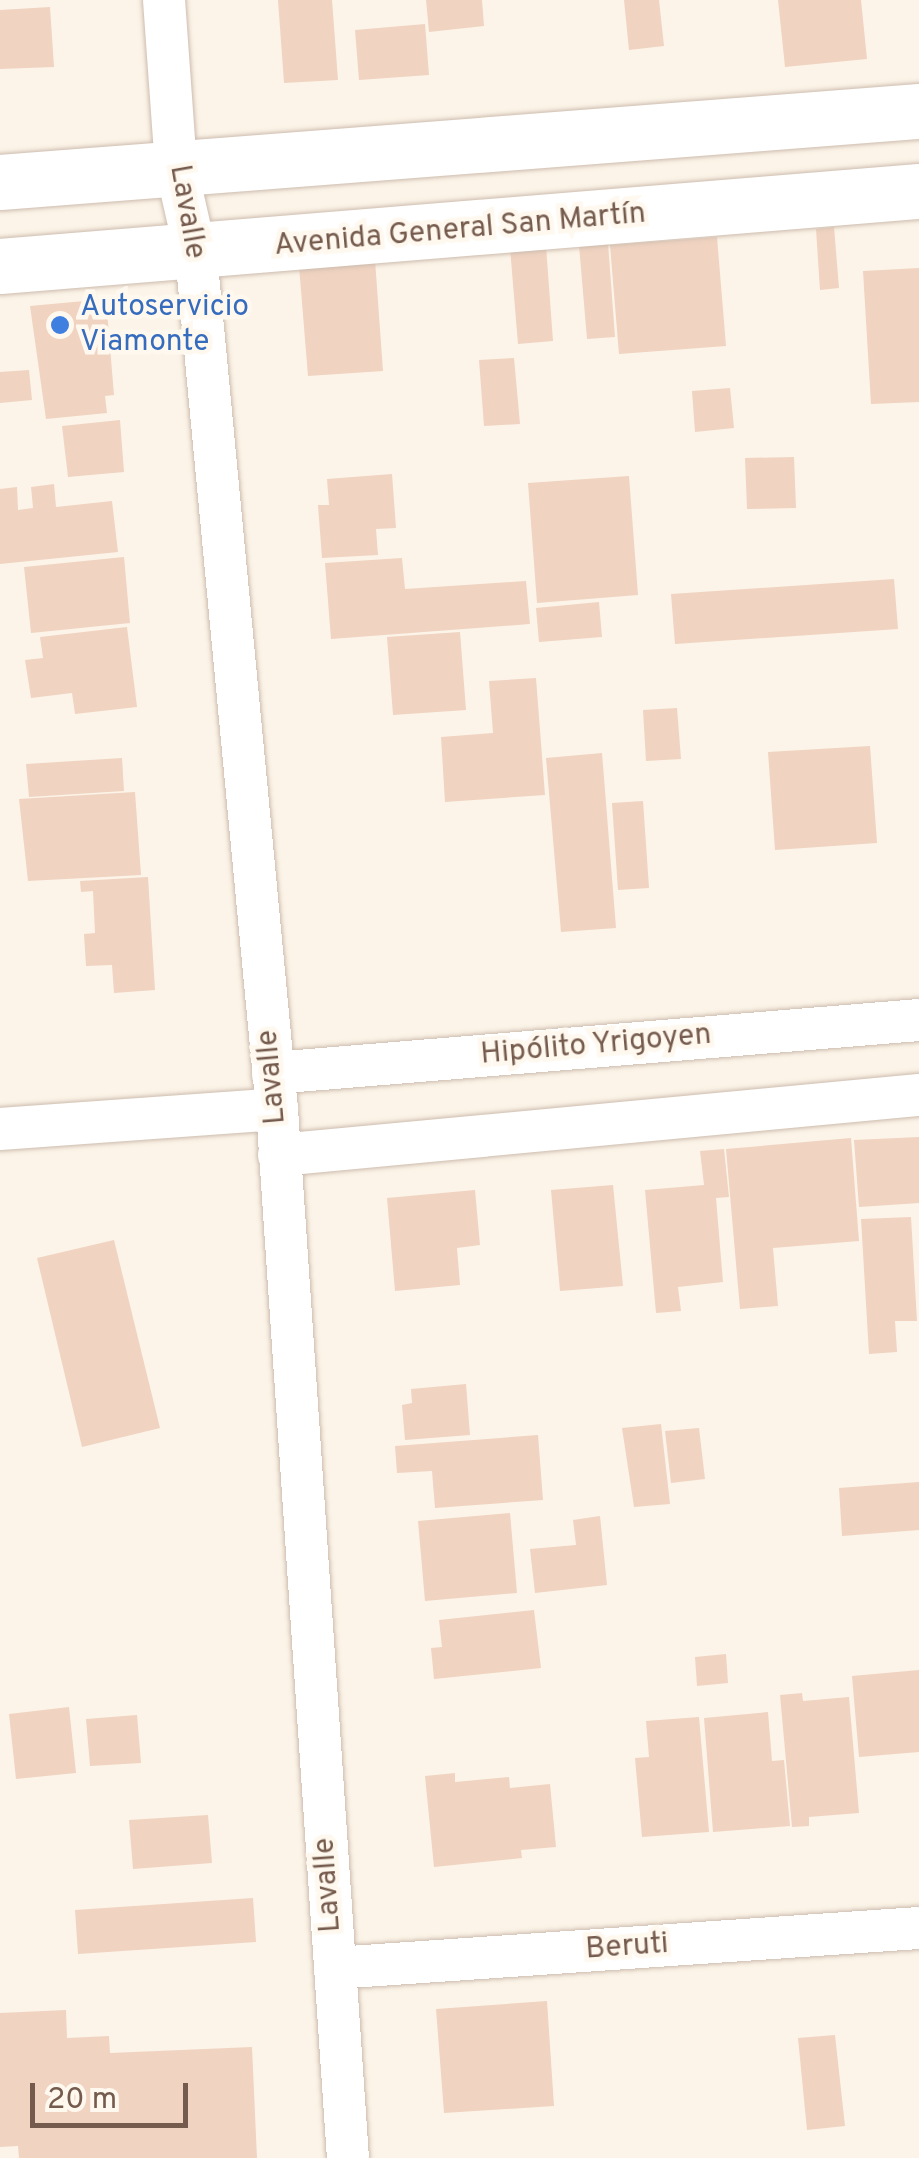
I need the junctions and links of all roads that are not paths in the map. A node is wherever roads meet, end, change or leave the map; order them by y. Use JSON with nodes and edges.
{"nodes":[{"id":1,"x":164,"y":0,"type":"edge"},
{"id":2,"x":919,"y":111,"type":"edge"},
{"id":3,"x":176,"y":167,"type":"junction"},
{"id":4,"x":0,"y":182,"type":"edge"},
{"id":5,"x":919,"y":191,"type":"edge"},
{"id":6,"x":196,"y":254,"type":"junction"},
{"id":7,"x":0,"y":266,"type":"edge"},
{"id":8,"x":919,"y":1020,"type":"edge"},
{"id":9,"x":275,"y":1091,"type":"junction"},
{"id":10,"x":919,"y":1095,"type":"edge"},
{"id":11,"x":0,"y":1128,"type":"edge"},
{"id":12,"x":279,"y":1155,"type":"junction"},
{"id":13,"x":919,"y":1928,"type":"edge"},
{"id":14,"x":334,"y":1968,"type":"junction"},
{"id":15,"x":348,"y":2158,"type":"edge"}],
"edges":[{"from":1,"to":3,"type":"street","name":"Lavalle"},
{"from":2,"to":3,"type":"main road"},
{"from":3,"to":4,"type":"main road"},
{"from":3,"to":6,"type":"street","name":"Lavalle"},
{"from":5,"to":6,"type":"main road","name":"Avenida General San Martín"},
{"from":6,"to":7,"type":"main road","name":"Avenida General San Martín"},
{"from":6,"to":9,"type":"street","name":"Lavalle"},
{"from":8,"to":9,"type":"street","name":"Hipólito Yrigoyen"},
{"from":9,"to":11,"type":"street","name":"Hipólito Yrigoyen"},
{"from":9,"to":12,"type":"street","name":"Lavalle"},
{"from":10,"to":12,"type":"street"},
{"from":12,"to":14,"type":"street","name":"Lavalle"},
{"from":13,"to":14,"type":"street","name":"Beruti"},
{"from":14,"to":15,"type":"street","name":"Lavalle"}]}
